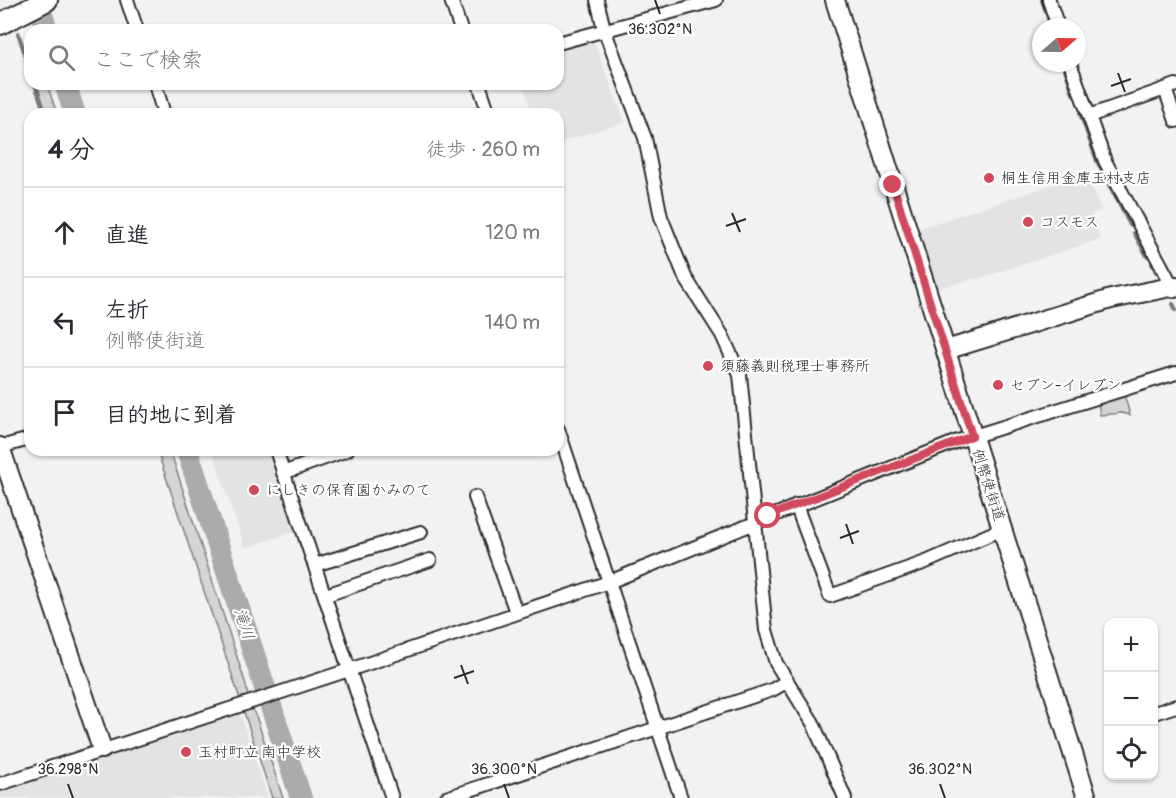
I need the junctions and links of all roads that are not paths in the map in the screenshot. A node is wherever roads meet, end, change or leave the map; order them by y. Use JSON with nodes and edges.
{"nodes":[{"id":1,"x":47,"y":0,"type":"edge"},
{"id":2,"x":128,"y":0,"type":"edge"},
{"id":3,"x":451,"y":0,"type":"edge"},
{"id":4,"x":597,"y":0,"type":"edge"},
{"id":5,"x":716,"y":0,"type":"edge"},
{"id":6,"x":835,"y":0,"type":"edge"},
{"id":7,"x":1049,"y":0,"type":"edge"},
{"id":8,"x":14,"y":13,"type":"edge"},
{"id":9,"x":1055,"y":18,"type":"edge"},
{"id":10,"x":135,"y":24,"type":"edge"},
{"id":11,"x":459,"y":24,"type":"edge"},
{"id":12,"x":604,"y":29,"type":"junction"},
{"id":13,"x":564,"y":40,"type":"edge"},
{"id":14,"x":1073,"y":72,"type":"edge"},
{"id":15,"x":1171,"y":87,"type":"edge"},
{"id":16,"x":157,"y":90,"type":"edge"},
{"id":17,"x":481,"y":90,"type":"edge"},
{"id":18,"x":162,"y":108,"type":"edge"},
{"id":19,"x":487,"y":108,"type":"edge"},
{"id":20,"x":1089,"y":116,"type":"junction"},
{"id":21,"x":1176,"y":121,"type":"edge"},
{"id":22,"x":1175,"y":289,"type":"edge"},
{"id":23,"x":946,"y":350,"type":"junction"},
{"id":24,"x":1176,"y":373,"type":"edge"},
{"id":25,"x":972,"y":436,"type":"junction"},
{"id":26,"x":24,"y":441,"type":"edge"},
{"id":27,"x":0,"y":447,"type":"edge"},
{"id":28,"x":564,"y":447,"type":"edge"},
{"id":29,"x":278,"y":456,"type":"edge"},
{"id":30,"x":330,"y":456,"type":"edge"},
{"id":31,"x":283,"y":473,"type":"junction"},
{"id":32,"x":475,"y":497,"type":"dead end"},
{"id":33,"x":796,"y":505,"type":"junction"},
{"id":34,"x":755,"y":521,"type":"junction"},
{"id":35,"x":421,"y":532,"type":"dead end"},
{"id":36,"x":1003,"y":532,"type":"junction"},
{"id":37,"x":430,"y":560,"type":"dead end"},
{"id":38,"x":315,"y":565,"type":"junction"},
{"id":39,"x":609,"y":582,"type":"junction"},
{"id":40,"x":326,"y":595,"type":"junction"},
{"id":41,"x":516,"y":612,"type":"junction"},
{"id":42,"x":349,"y":670,"type":"junction"},
{"id":43,"x":786,"y":682,"type":"junction"},
{"id":44,"x":1176,"y":706,"type":"edge"},
{"id":45,"x":1158,"y":712,"type":"edge"},
{"id":46,"x":657,"y":727,"type":"junction"},
{"id":47,"x":102,"y":749,"type":"junction"},
{"id":48,"x":0,"y":784,"type":"edge"},
{"id":49,"x":392,"y":798,"type":"edge"},
{"id":50,"x":446,"y":798,"type":"edge"},
{"id":51,"x":681,"y":798,"type":"edge"},
{"id":52,"x":845,"y":798,"type":"edge"},
{"id":53,"x":1087,"y":798,"type":"edge"}],
"edges":[{"from":1,"to":8,"type":"main road"},
{"from":2,"to":10,"type":"street"},
{"from":3,"to":11,"type":"street"},
{"from":4,"to":12,"type":"street"},
{"from":5,"to":12,"type":"street"},
{"from":6,"to":23,"type":"main road","name":"例幣使街道"},
{"from":7,"to":9,"type":"street"},
{"from":12,"to":13,"type":"street"},
{"from":12,"to":34,"type":"street"},
{"from":14,"to":20,"type":"street"},
{"from":15,"to":20,"type":"street"},
{"from":15,"to":21,"type":"street"},
{"from":16,"to":18,"type":"street"},
{"from":17,"to":19,"type":"street"},
{"from":20,"to":22,"type":"street"},
{"from":22,"to":23,"type":"main road"},
{"from":23,"to":25,"type":"main road","name":"例幣使街道"},
{"from":24,"to":25,"type":"street"},
{"from":25,"to":33,"type":"street"},
{"from":25,"to":36,"type":"main road","name":"例幣使街道"},
{"from":26,"to":27,"type":"street"},
{"from":27,"to":47,"type":"main road"},
{"from":28,"to":39,"type":"street"},
{"from":29,"to":31,"type":"street"},
{"from":30,"to":31,"type":"street"},
{"from":31,"to":38,"type":"street"},
{"from":32,"to":41,"type":"street"},
{"from":33,"to":34,"type":"street"},
{"from":33,"to":36,"type":"street"},
{"from":34,"to":39,"type":"street"},
{"from":34,"to":43,"type":"street"},
{"from":35,"to":38,"type":"street"},
{"from":36,"to":53,"type":"main road","name":"例幣使街道"},
{"from":37,"to":40,"type":"street"},
{"from":38,"to":40,"type":"street"},
{"from":39,"to":41,"type":"street"},
{"from":39,"to":46,"type":"street"},
{"from":40,"to":42,"type":"street"},
{"from":41,"to":42,"type":"street"},
{"from":42,"to":47,"type":"street"},
{"from":42,"to":49,"type":"street"},
{"from":43,"to":46,"type":"street"},
{"from":43,"to":52,"type":"street"},
{"from":44,"to":45,"type":"street"},
{"from":46,"to":50,"type":"street"},
{"from":46,"to":51,"type":"street"},
{"from":47,"to":48,"type":"street"}]}
